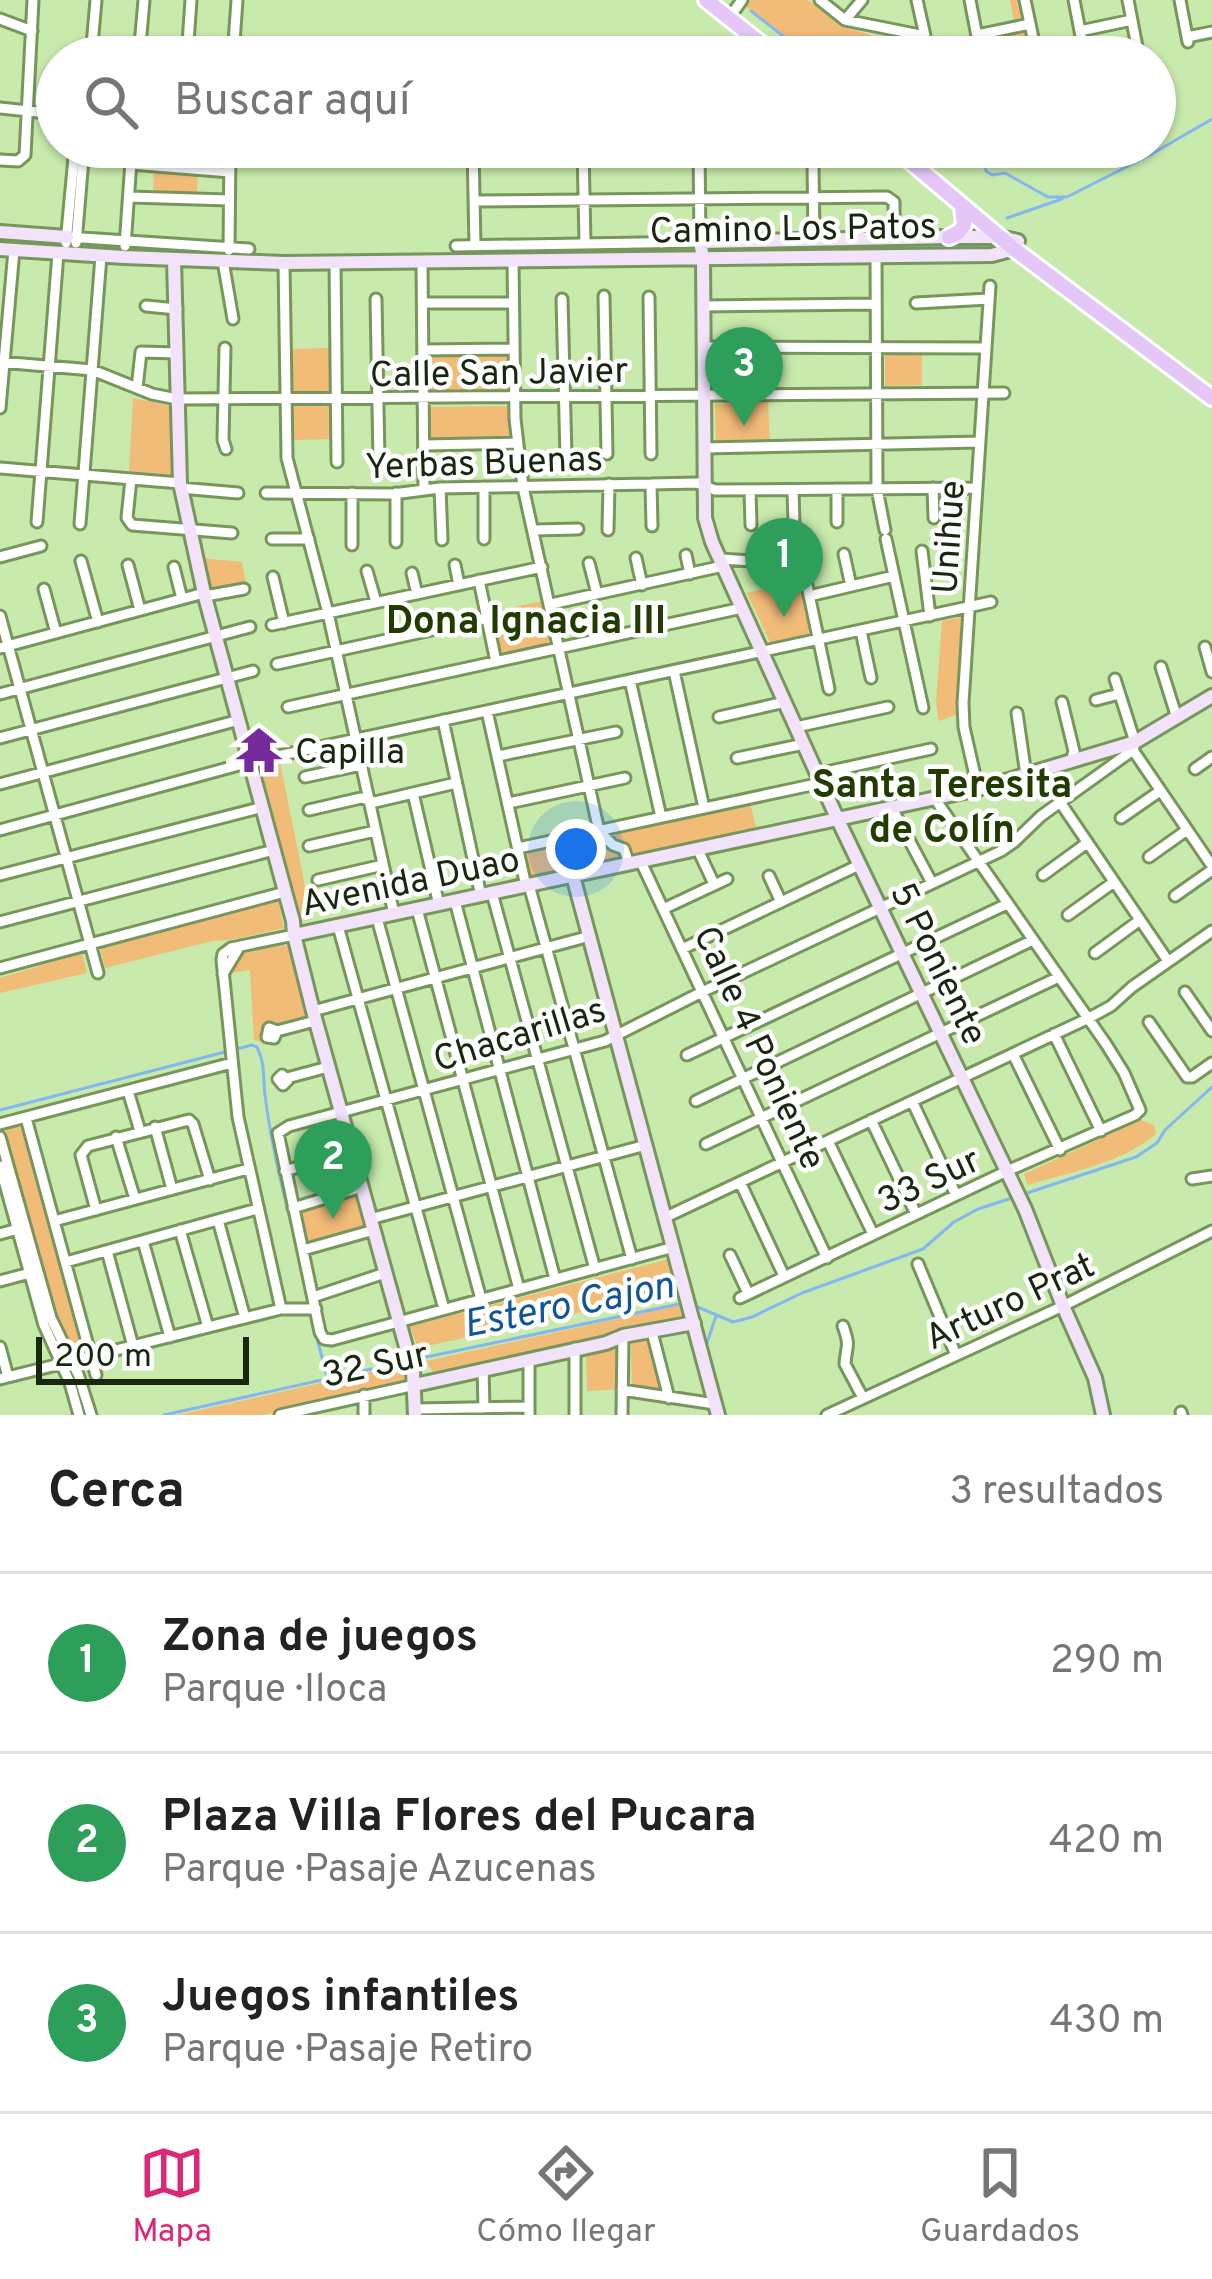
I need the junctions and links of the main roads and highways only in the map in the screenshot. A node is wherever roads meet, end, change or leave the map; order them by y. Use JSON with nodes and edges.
{"nodes":[{"id":1,"x":714,"y":1,"type":"edge"},
{"id":2,"x":735,"y":10,"type":"edge"},
{"id":3,"x":759,"y":36,"type":"edge"},
{"id":4,"x":765,"y":36,"type":"edge"},
{"id":5,"x":918,"y":168,"type":"edge"},
{"id":6,"x":927,"y":168,"type":"edge"},
{"id":7,"x":962,"y":207,"type":"junction"},
{"id":8,"x":949,"y":236,"type":"road end"},
{"id":9,"x":1016,"y":245,"type":"junction"},
{"id":10,"x":1212,"y":398,"type":"edge"}],
"edges":[{"from":1,"to":2,"type":"main road"},
{"from":2,"to":3,"type":"main road"},
{"from":2,"to":4,"type":"main road"},
{"from":5,"to":7,"type":"main road"},
{"from":6,"to":9,"type":"main road"},
{"from":7,"to":8,"type":"main road"},
{"from":7,"to":9,"type":"main road"},
{"from":9,"to":10,"type":"main road"}]}
